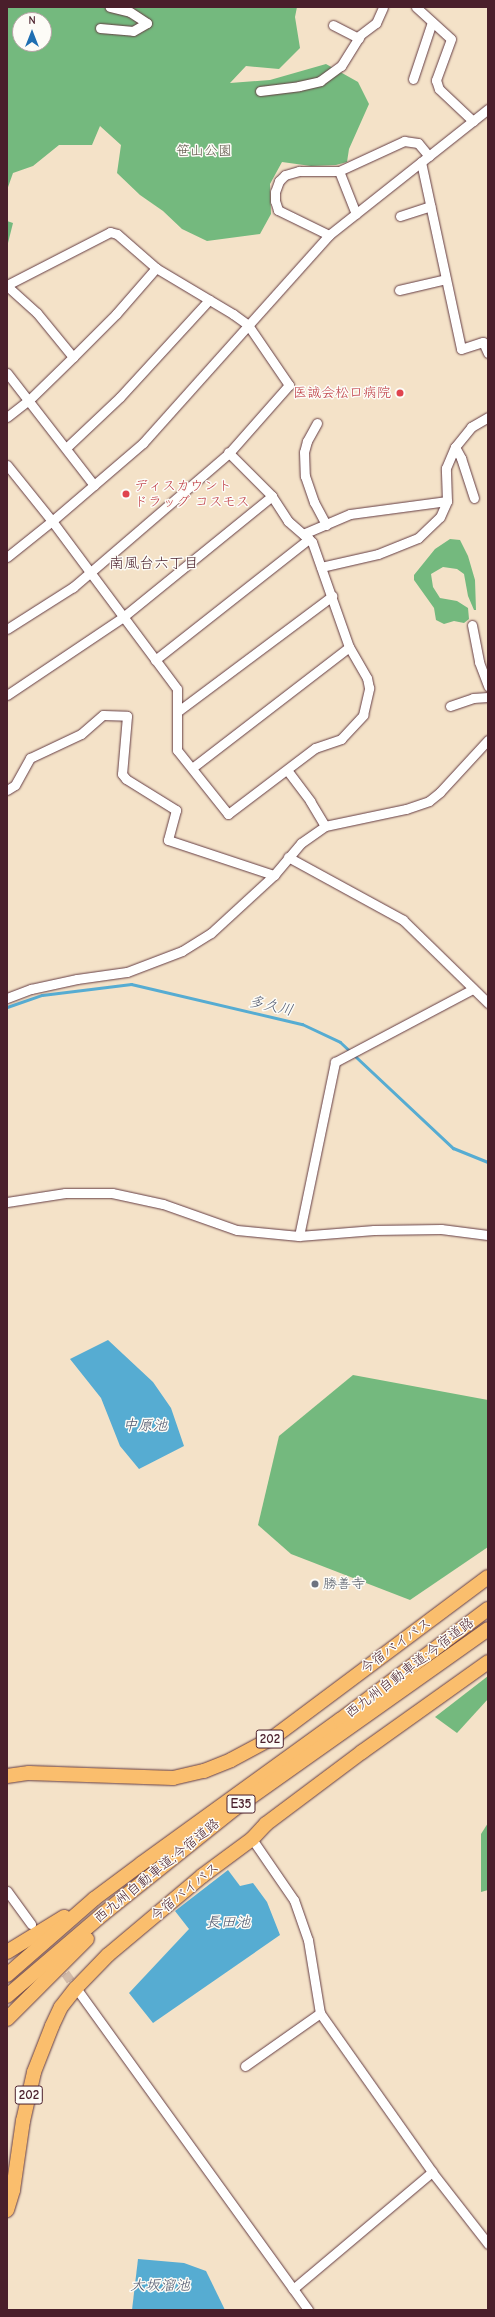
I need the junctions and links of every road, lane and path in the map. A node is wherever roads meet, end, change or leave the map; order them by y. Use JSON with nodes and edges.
{"nodes":[{"id":1,"x":110,"y":7,"type":"edge"},
{"id":2,"x":383,"y":7,"type":"edge"},
{"id":3,"x":416,"y":7,"type":"edge"},
{"id":4,"x":432,"y":22,"type":"junction"},
{"id":5,"x":333,"y":25,"type":"dead end"},
{"id":6,"x":100,"y":28,"type":"dead end"},
{"id":7,"x":359,"y":38,"type":"junction"},
{"id":8,"x":413,"y":79,"type":"dead end"},
{"id":9,"x":260,"y":91,"type":"dead end"},
{"id":10,"x":488,"y":109,"type":"edge"},
{"id":11,"x":473,"y":121,"type":"junction"},
{"id":12,"x":429,"y":156,"type":"junction"},
{"id":13,"x":421,"y":162,"type":"junction"},
{"id":14,"x":339,"y":171,"type":"junction"},
{"id":15,"x":430,"y":206,"type":"junction"},
{"id":16,"x":356,"y":214,"type":"junction"},
{"id":17,"x":400,"y":216,"type":"dead end"},
{"id":18,"x":329,"y":235,"type":"junction"},
{"id":19,"x":156,"y":268,"type":"junction"},
{"id":20,"x":446,"y":279,"type":"junction"},
{"id":21,"x":7,"y":285,"type":"edge"},
{"id":22,"x":399,"y":290,"type":"dead end"},
{"id":23,"x":209,"y":300,"type":"junction"},
{"id":24,"x":248,"y":325,"type":"junction"},
{"id":25,"x":488,"y":353,"type":"edge"},
{"id":26,"x":73,"y":357,"type":"junction"},
{"id":27,"x":7,"y":373,"type":"edge"},
{"id":28,"x":29,"y":400,"type":"junction"},
{"id":29,"x":7,"y":417,"type":"edge"},
{"id":30,"x":488,"y":417,"type":"edge"},
{"id":31,"x":317,"y":423,"type":"dead end"},
{"id":32,"x":455,"y":447,"type":"junction"},
{"id":33,"x":66,"y":448,"type":"junction"},
{"id":34,"x":228,"y":453,"type":"junction"},
{"id":35,"x":7,"y":465,"type":"edge"},
{"id":36,"x":94,"y":485,"type":"junction"},
{"id":37,"x":272,"y":496,"type":"junction"},
{"id":38,"x":474,"y":498,"type":"dead end"},
{"id":39,"x":447,"y":500,"type":"junction"},
{"id":40,"x":52,"y":521,"type":"junction"},
{"id":41,"x":326,"y":524,"type":"junction"},
{"id":42,"x":306,"y":537,"type":"junction"},
{"id":43,"x":7,"y":557,"type":"edge"},
{"id":44,"x":321,"y":567,"type":"junction"},
{"id":45,"x":90,"y":572,"type":"junction"},
{"id":46,"x":332,"y":596,"type":"junction"},
{"id":47,"x":123,"y":617,"type":"junction"},
{"id":48,"x":472,"y":625,"type":"dead end"},
{"id":49,"x":7,"y":630,"type":"edge"},
{"id":50,"x":349,"y":647,"type":"junction"},
{"id":51,"x":156,"y":660,"type":"junction"},
{"id":52,"x":488,"y":686,"type":"edge"},
{"id":53,"x":7,"y":695,"type":"edge"},
{"id":54,"x":488,"y":697,"type":"edge"},
{"id":55,"x":450,"y":706,"type":"dead end"},
{"id":56,"x":177,"y":712,"type":"junction"},
{"id":57,"x":488,"y":740,"type":"edge"},
{"id":58,"x":192,"y":768,"type":"junction"},
{"id":59,"x":287,"y":770,"type":"junction"},
{"id":60,"x":7,"y":790,"type":"edge"},
{"id":61,"x":325,"y":826,"type":"junction"},
{"id":62,"x":288,"y":857,"type":"junction"},
{"id":63,"x":274,"y":875,"type":"junction"},
{"id":64,"x":473,"y":989,"type":"junction"},
{"id":65,"x":7,"y":998,"type":"edge"},
{"id":66,"x":488,"y":1003,"type":"edge"},
{"id":67,"x":7,"y":1202,"type":"edge"},
{"id":68,"x":488,"y":1235,"type":"edge"},
{"id":69,"x":299,"y":1236,"type":"junction"},
{"id":70,"x":488,"y":1577,"type":"edge"},
{"id":71,"x":488,"y":1609,"type":"edge"},
{"id":72,"x":488,"y":1629,"type":"edge"},
{"id":73,"x":488,"y":1662,"type":"edge"},
{"id":74,"x":422,"y":1667,"type":"junction"},
{"id":75,"x":7,"y":1776,"type":"edge"},
{"id":76,"x":234,"y":1809,"type":"junction"},
{"id":77,"x":252,"y":1839,"type":"junction"},
{"id":78,"x":7,"y":1891,"type":"edge"},
{"id":79,"x":94,"y":1900,"type":"junction"},
{"id":80,"x":31,"y":1924,"type":"dead end"},
{"id":81,"x":7,"y":1952,"type":"edge"},
{"id":82,"x":7,"y":1975,"type":"edge"},
{"id":83,"x":76,"y":1988,"type":"junction"},
{"id":84,"x":7,"y":1996,"type":"edge"},
{"id":85,"x":320,"y":2013,"type":"junction"},
{"id":86,"x":7,"y":2019,"type":"edge"},
{"id":87,"x":245,"y":2066,"type":"dead end"},
{"id":88,"x":432,"y":2172,"type":"junction"},
{"id":89,"x":7,"y":2210,"type":"edge"},
{"id":90,"x":488,"y":2244,"type":"edge"},
{"id":91,"x":293,"y":2289,"type":"junction"},
{"id":92,"x":308,"y":2310,"type":"edge"}],
"edges":[{"from":1,"to":6,"type":"street"},
{"from":2,"to":7,"type":"street"},
{"from":3,"to":4,"type":"street"},
{"from":4,"to":8,"type":"street"},
{"from":4,"to":11,"type":"street"},
{"from":5,"to":7,"type":"street"},
{"from":7,"to":9,"type":"street"},
{"from":10,"to":11,"type":"street"},
{"from":11,"to":12,"type":"street"},
{"from":12,"to":13,"type":"street"},
{"from":12,"to":14,"type":"street"},
{"from":13,"to":15,"type":"street"},
{"from":13,"to":16,"type":"street"},
{"from":14,"to":16,"type":"street"},
{"from":14,"to":18,"type":"street"},
{"from":15,"to":17,"type":"street"},
{"from":15,"to":20,"type":"street"},
{"from":16,"to":18,"type":"street"},
{"from":18,"to":24,"type":"street"},
{"from":19,"to":21,"type":"street"},
{"from":19,"to":23,"type":"street"},
{"from":19,"to":26,"type":"street"},
{"from":20,"to":22,"type":"street"},
{"from":20,"to":25,"type":"street"},
{"from":21,"to":26,"type":"street"},
{"from":23,"to":24,"type":"street"},
{"from":23,"to":33,"type":"street"},
{"from":24,"to":34,"type":"street"},
{"from":24,"to":36,"type":"street"},
{"from":26,"to":28,"type":"street"},
{"from":27,"to":28,"type":"street"},
{"from":28,"to":29,"type":"street"},
{"from":28,"to":33,"type":"street"},
{"from":30,"to":32,"type":"street"},
{"from":31,"to":41,"type":"street"},
{"from":32,"to":38,"type":"street"},
{"from":32,"to":39,"type":"street"},
{"from":33,"to":36,"type":"street"},
{"from":34,"to":37,"type":"street"},
{"from":34,"to":45,"type":"street"},
{"from":35,"to":40,"type":"street"},
{"from":36,"to":40,"type":"street"},
{"from":37,"to":42,"type":"street"},
{"from":37,"to":47,"type":"street"},
{"from":39,"to":41,"type":"street"},
{"from":39,"to":44,"type":"street"},
{"from":40,"to":43,"type":"street"},
{"from":40,"to":45,"type":"street"},
{"from":41,"to":42,"type":"street"},
{"from":42,"to":44,"type":"street"},
{"from":42,"to":51,"type":"street"},
{"from":44,"to":46,"type":"street"},
{"from":45,"to":47,"type":"street"},
{"from":45,"to":49,"type":"street"},
{"from":46,"to":50,"type":"street"},
{"from":46,"to":56,"type":"street"},
{"from":47,"to":51,"type":"street"},
{"from":47,"to":53,"type":"street"},
{"from":48,"to":52,"type":"street"},
{"from":50,"to":58,"type":"street"},
{"from":50,"to":59,"type":"street"},
{"from":51,"to":56,"type":"street"},
{"from":54,"to":55,"type":"street"},
{"from":56,"to":58,"type":"street"},
{"from":57,"to":61,"type":"street"},
{"from":58,"to":59,"type":"street"},
{"from":59,"to":61,"type":"street"},
{"from":60,"to":63,"type":"street"},
{"from":61,"to":62,"type":"street"},
{"from":62,"to":63,"type":"street"},
{"from":62,"to":64,"type":"street"},
{"from":63,"to":65,"type":"street"},
{"from":64,"to":66,"type":"street"},
{"from":64,"to":69,"type":"street"},
{"from":67,"to":69,"type":"street"},
{"from":68,"to":69,"type":"street"},
{"from":70,"to":75,"type":"highway","name":"今宿バイパス","number":"202"},
{"from":71,"to":74,"type":"highway","name":"西九州自動車道;今宿道路","number":"E35"},
{"from":72,"to":74,"type":"highway","name":"西九州自動車道;今宿道路","number":"E35"},
{"from":73,"to":77,"type":"highway","name":"今宿バイパス","number":"202"},
{"from":74,"to":76,"type":"highway","name":"西九州自動車道;今宿道路","number":"E35"},
{"from":74,"to":79,"type":"highway","name":"西九州自動車道;今宿道路","number":"E35"},
{"from":76,"to":84,"type":"highway","name":"西九州自動車道;今宿道路","number":"E35"},
{"from":76,"to":86,"type":"highway"},
{"from":77,"to":83,"type":"highway","name":"今宿バイパス","number":"202"},
{"from":77,"to":85,"type":"street"},
{"from":78,"to":80,"type":"street"},
{"from":79,"to":81,"type":"highway"},
{"from":79,"to":82,"type":"highway","name":"西九州自動車道;今宿道路","number":"E35"},
{"from":83,"to":89,"type":"highway","name":"今宿バイパス","number":"202"},
{"from":83,"to":91,"type":"street"},
{"from":85,"to":87,"type":"street"},
{"from":85,"to":88,"type":"street"},
{"from":88,"to":90,"type":"street"},
{"from":88,"to":91,"type":"street"},
{"from":91,"to":92,"type":"street"}]}
